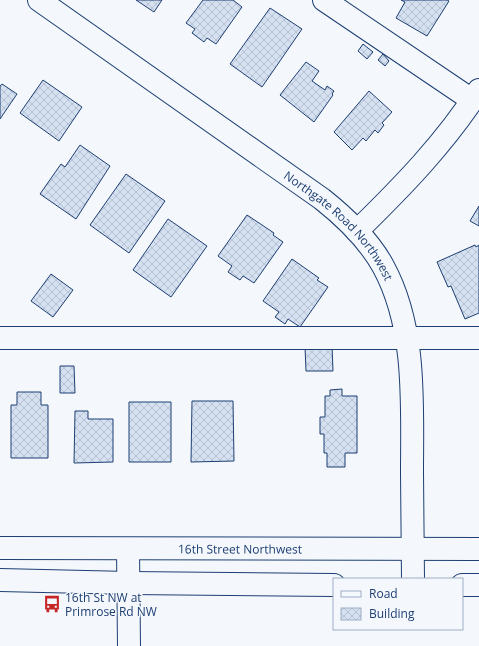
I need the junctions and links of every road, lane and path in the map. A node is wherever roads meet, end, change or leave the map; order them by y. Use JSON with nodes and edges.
{"nodes":[{"id":1,"x":324,"y":0,"type":"edge"},
{"id":2,"x":46,"y":2,"type":"edge"},
{"id":3,"x":476,"y":95,"type":"edge"},
{"id":4,"x":357,"y":231,"type":"junction"},
{"id":5,"x":0,"y":338,"type":"edge"},
{"id":6,"x":406,"y":338,"type":"junction"},
{"id":7,"x":479,"y":338,"type":"edge"},
{"id":8,"x":0,"y":548,"type":"edge"},
{"id":9,"x":128,"y":549,"type":"junction"},
{"id":10,"x":479,"y":549,"type":"edge"},
{"id":11,"x":413,"y":550,"type":"junction"},
{"id":12,"x":413,"y":578,"type":"edge"},
{"id":13,"x":0,"y":580,"type":"edge"},
{"id":14,"x":129,"y":583,"type":"junction"},
{"id":15,"x":333,"y":585,"type":"edge"},
{"id":16,"x":463,"y":585,"type":"edge"},
{"id":17,"x":479,"y":585,"type":"edge"},
{"id":18,"x":129,"y":646,"type":"edge"}],
"edges":[{"from":1,"to":3,"type":"street"},
{"from":2,"to":4,"type":"street","name":"Northgate Road Northwest"},
{"from":3,"to":4,"type":"street"},
{"from":4,"to":6,"type":"street","name":"Northgate Road Northwest"},
{"from":5,"to":6,"type":"street"},
{"from":6,"to":7,"type":"street"},
{"from":6,"to":11,"type":"street","name":"Northgate Road Northwest"},
{"from":8,"to":9,"type":"street","name":"16th Street Northwest"},
{"from":9,"to":11,"type":"street","name":"16th Street Northwest"},
{"from":9,"to":14,"type":"street"},
{"from":10,"to":11,"type":"street","name":"16th Street Northwest"},
{"from":11,"to":12,"type":"street","name":"Northgate Road Northwest"},
{"from":13,"to":14,"type":"street"},
{"from":14,"to":15,"type":"street"},
{"from":14,"to":18,"type":"street"},
{"from":16,"to":17,"type":"street"}]}
